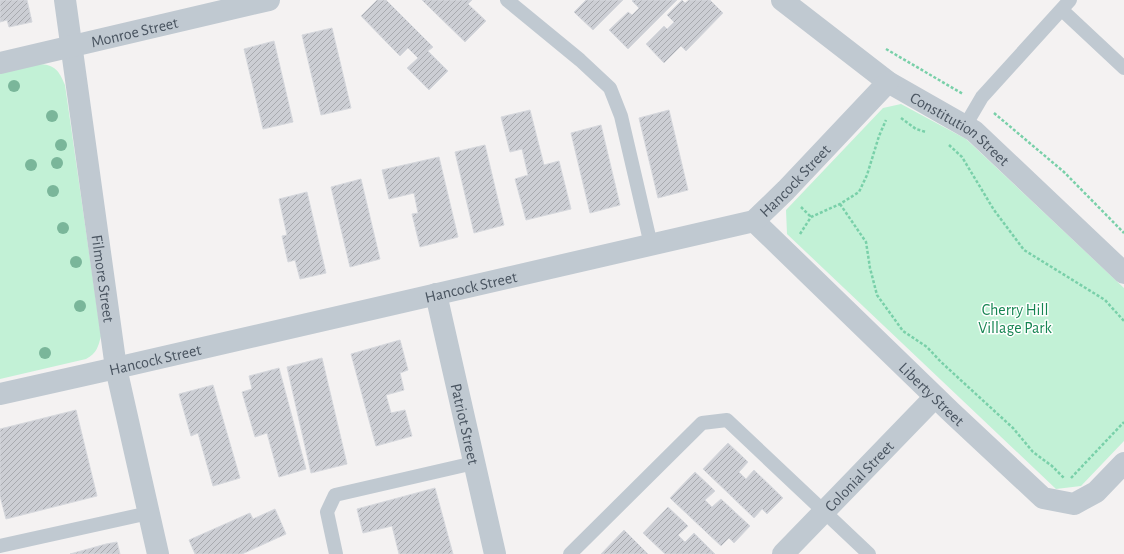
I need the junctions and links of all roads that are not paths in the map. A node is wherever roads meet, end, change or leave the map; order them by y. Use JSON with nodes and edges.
{"nodes":[{"id":1,"x":65,"y":0,"type":"edge"},
{"id":2,"x":269,"y":0,"type":"edge"},
{"id":3,"x":507,"y":0,"type":"edge"},
{"id":4,"x":782,"y":0,"type":"edge"},
{"id":5,"x":1066,"y":5,"type":"edge"},
{"id":6,"x":71,"y":46,"type":"junction"},
{"id":7,"x":0,"y":63,"type":"edge"},
{"id":8,"x":1124,"y":68,"type":"edge"},
{"id":9,"x":888,"y":82,"type":"junction"},
{"id":10,"x":965,"y":126,"type":"junction"},
{"id":11,"x":754,"y":221,"type":"junction"},
{"id":12,"x":651,"y":245,"type":"junction"},
{"id":13,"x":1124,"y":274,"type":"edge"},
{"id":14,"x":436,"y":294,"type":"junction"},
{"id":15,"x":116,"y":368,"type":"junction"},
{"id":16,"x":0,"y":394,"type":"edge"},
{"id":17,"x":935,"y":397,"type":"junction"},
{"id":18,"x":474,"y":463,"type":"junction"},
{"id":19,"x":1124,"y":463,"type":"edge"},
{"id":20,"x":825,"y":511,"type":"junction"},
{"id":21,"x":149,"y":513,"type":"junction"},
{"id":22,"x":0,"y":546,"type":"edge"},
{"id":23,"x":158,"y":554,"type":"edge"},
{"id":24,"x":336,"y":554,"type":"edge"},
{"id":25,"x":495,"y":554,"type":"edge"},
{"id":26,"x":570,"y":554,"type":"edge"},
{"id":27,"x":783,"y":554,"type":"edge"},
{"id":28,"x":869,"y":554,"type":"edge"}],
"edges":[{"from":1,"to":6,"type":"street","name":"Filmore Street"},
{"from":2,"to":6,"type":"street","name":"Monroe Street"},
{"from":3,"to":12,"type":"lane"},
{"from":4,"to":9,"type":"street","name":"Constitution Street"},
{"from":5,"to":8,"type":"lane"},
{"from":5,"to":10,"type":"lane"},
{"from":6,"to":7,"type":"street","name":"Monroe Street"},
{"from":6,"to":15,"type":"street","name":"Filmore Street"},
{"from":9,"to":10,"type":"street","name":"Constitution Street"},
{"from":9,"to":11,"type":"street","name":"Hancock Street"},
{"from":10,"to":13,"type":"street","name":"Constitution Street"},
{"from":11,"to":12,"type":"street","name":"Hancock Street"},
{"from":11,"to":17,"type":"street","name":"Liberty Street"},
{"from":12,"to":14,"type":"street","name":"Hancock Street"},
{"from":14,"to":15,"type":"street","name":"Hancock Street"},
{"from":14,"to":18,"type":"street","name":"Patriot Street"},
{"from":15,"to":16,"type":"street","name":"Hancock Street"},
{"from":15,"to":21,"type":"street","name":"Filmore Street"},
{"from":17,"to":19,"type":"street","name":"Liberty Street"},
{"from":17,"to":20,"type":"street","name":"Colonial Street"},
{"from":18,"to":24,"type":"lane"},
{"from":18,"to":25,"type":"street","name":"Patriot Street"},
{"from":20,"to":26,"type":"lane"},
{"from":20,"to":27,"type":"street","name":"Colonial Street"},
{"from":20,"to":28,"type":"lane"},
{"from":21,"to":22,"type":"lane"},
{"from":21,"to":23,"type":"street","name":"Filmore Street"}]}
